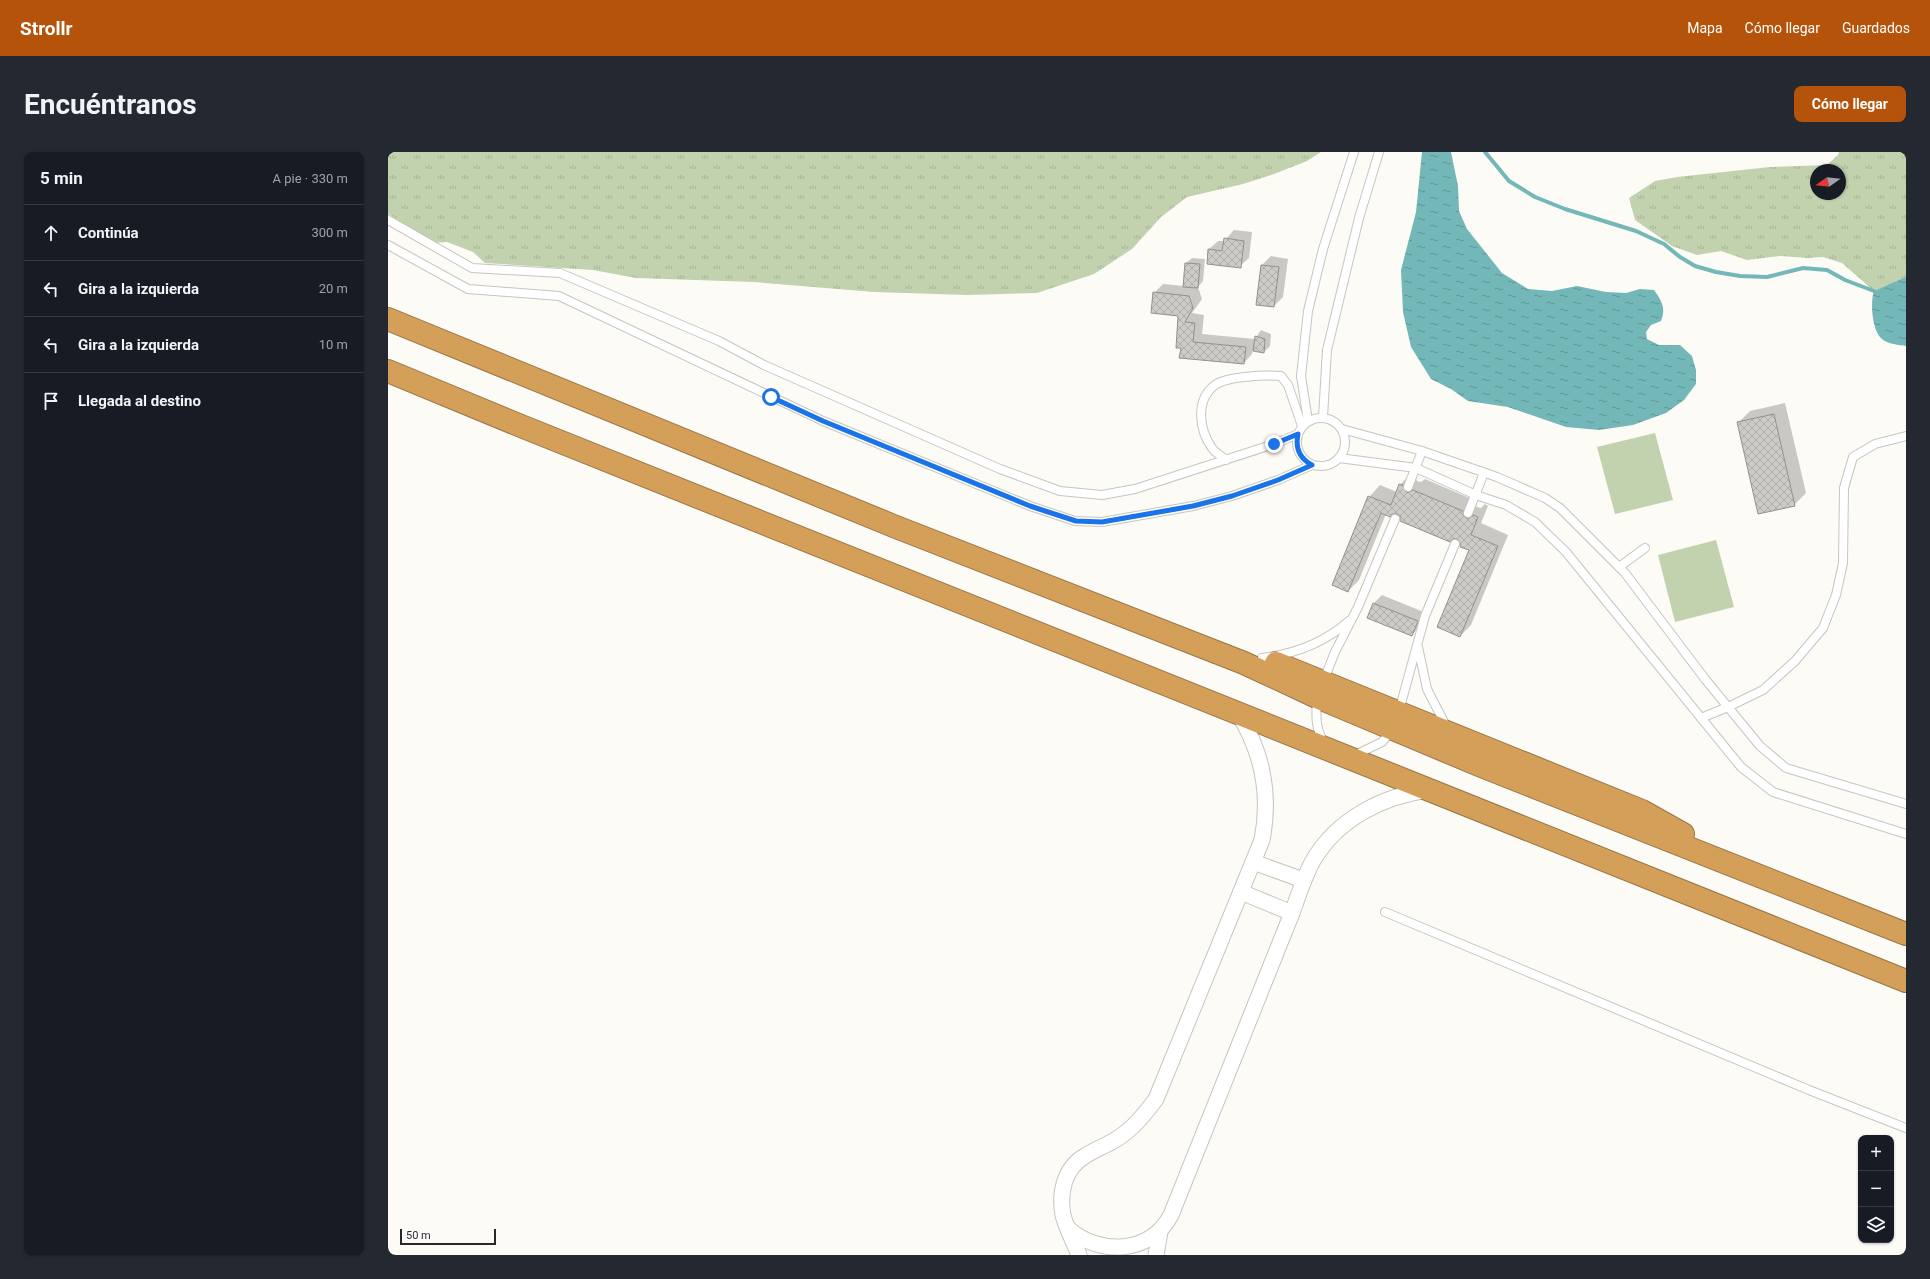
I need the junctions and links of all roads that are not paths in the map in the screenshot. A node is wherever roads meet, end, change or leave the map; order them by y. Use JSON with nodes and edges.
{"nodes":[{"id":1,"x":1354,"y":152,"type":"edge"},
{"id":2,"x":1379,"y":152,"type":"edge"},
{"id":3,"x":388,"y":220,"type":"edge"},
{"id":4,"x":388,"y":245,"type":"edge"},
{"id":5,"x":388,"y":319,"type":"edge"},
{"id":6,"x":388,"y":371,"type":"edge"},
{"id":7,"x":1322,"y":417,"type":"junction"},
{"id":8,"x":1302,"y":427,"type":"junction"},
{"id":9,"x":1342,"y":429,"type":"junction"},
{"id":10,"x":1906,"y":436,"type":"edge"},
{"id":11,"x":1422,"y":451,"type":"junction"},
{"id":12,"x":1340,"y":458,"type":"junction"},
{"id":13,"x":1226,"y":460,"type":"junction"},
{"id":14,"x":1312,"y":465,"type":"junction"},
{"id":15,"x":1416,"y":468,"type":"junction"},
{"id":16,"x":1484,"y":473,"type":"junction"},
{"id":17,"x":1408,"y":487,"type":"dead end"},
{"id":18,"x":1476,"y":495,"type":"junction"},
{"id":19,"x":1468,"y":513,"type":"dead end"},
{"id":20,"x":1395,"y":519,"type":"dead end"},
{"id":21,"x":896,"y":527,"type":"junction"},
{"id":22,"x":1455,"y":544,"type":"dead end"},
{"id":23,"x":1645,"y":548,"type":"dead end"},
{"id":24,"x":1619,"y":567,"type":"junction"},
{"id":25,"x":1353,"y":618,"type":"junction"},
{"id":26,"x":1417,"y":643,"type":"junction"},
{"id":27,"x":1262,"y":658,"type":"junction"},
{"id":28,"x":1320,"y":690,"type":"junction"},
{"id":29,"x":1728,"y":707,"type":"junction"},
{"id":30,"x":1238,"y":713,"type":"junction"},
{"id":31,"x":1701,"y":718,"type":"junction"},
{"id":32,"x":1396,"y":721,"type":"junction"},
{"id":33,"x":1451,"y":734,"type":"junction"},
{"id":34,"x":1327,"y":749,"type":"junction"},
{"id":35,"x":1349,"y":758,"type":"junction"},
{"id":36,"x":1430,"y":790,"type":"junction"},
{"id":37,"x":1906,"y":804,"type":"edge"},
{"id":38,"x":1906,"y":834,"type":"edge"},
{"id":39,"x":1714,"y":858,"type":"junction"},
{"id":40,"x":1253,"y":862,"type":"junction"},
{"id":41,"x":1303,"y":880,"type":"junction"},
{"id":42,"x":1241,"y":892,"type":"junction"},
{"id":43,"x":1385,"y":912,"type":"dead end"},
{"id":44,"x":1292,"y":913,"type":"junction"},
{"id":45,"x":1906,"y":934,"type":"edge"},
{"id":46,"x":1906,"y":981,"type":"edge"},
{"id":47,"x":1906,"y":1128,"type":"edge"},
{"id":48,"x":1069,"y":1229,"type":"junction"},
{"id":49,"x":1160,"y":1232,"type":"junction"},
{"id":50,"x":1079,"y":1255,"type":"edge"},
{"id":51,"x":1156,"y":1255,"type":"edge"}],
"edges":[{"from":1,"to":8,"type":"lane"},
{"from":2,"to":7,"type":"lane"},
{"from":3,"to":13,"type":"lane"},
{"from":4,"to":14,"type":"lane"},
{"from":5,"to":21,"type":"highway"},
{"from":6,"to":30,"type":"highway"},
{"from":7,"to":8,"type":"lane"},
{"from":7,"to":9,"type":"lane"},
{"from":8,"to":13,"type":"lane"},
{"from":8,"to":13,"type":"lane"},
{"from":8,"to":14,"type":"lane"},
{"from":9,"to":11,"type":"lane"},
{"from":9,"to":12,"type":"lane"},
{"from":10,"to":29,"type":"lane"},
{"from":11,"to":15,"type":"lane"},
{"from":11,"to":16,"type":"lane"},
{"from":12,"to":14,"type":"lane"},
{"from":12,"to":15,"type":"lane"},
{"from":15,"to":17,"type":"lane"},
{"from":15,"to":18,"type":"lane"},
{"from":16,"to":18,"type":"lane"},
{"from":16,"to":24,"type":"lane"},
{"from":18,"to":19,"type":"lane"},
{"from":18,"to":31,"type":"lane"},
{"from":20,"to":25,"type":"lane"},
{"from":21,"to":27,"type":"highway"},
{"from":21,"to":28,"type":"highway"},
{"from":22,"to":26,"type":"lane"},
{"from":23,"to":24,"type":"lane"},
{"from":24,"to":29,"type":"lane"},
{"from":25,"to":27,"type":"lane"},
{"from":25,"to":28,"type":"lane"},
{"from":26,"to":32,"type":"lane"},
{"from":26,"to":33,"type":"lane"},
{"from":27,"to":28,"type":"highway"},
{"from":28,"to":32,"type":"highway"},
{"from":28,"to":34,"type":"lane"},
{"from":29,"to":31,"type":"lane"},
{"from":29,"to":37,"type":"lane"},
{"from":30,"to":34,"type":"highway"},
{"from":30,"to":40,"type":"street"},
{"from":31,"to":38,"type":"lane"},
{"from":32,"to":33,"type":"highway"},
{"from":32,"to":35,"type":"lane"},
{"from":32,"to":39,"type":"highway"},
{"from":33,"to":39,"type":"highway"},
{"from":34,"to":35,"type":"highway"},
{"from":35,"to":36,"type":"highway"},
{"from":36,"to":41,"type":"street"},
{"from":36,"to":46,"type":"highway"},
{"from":39,"to":45,"type":"highway"},
{"from":40,"to":41,"type":"street"},
{"from":40,"to":42,"type":"street"},
{"from":41,"to":44,"type":"street"},
{"from":42,"to":44,"type":"street"},
{"from":42,"to":48,"type":"street"},
{"from":43,"to":47,"type":"lane"},
{"from":44,"to":49,"type":"street"},
{"from":48,"to":49,"type":"street"},
{"from":48,"to":50,"type":"street"},
{"from":49,"to":51,"type":"street"}]}
